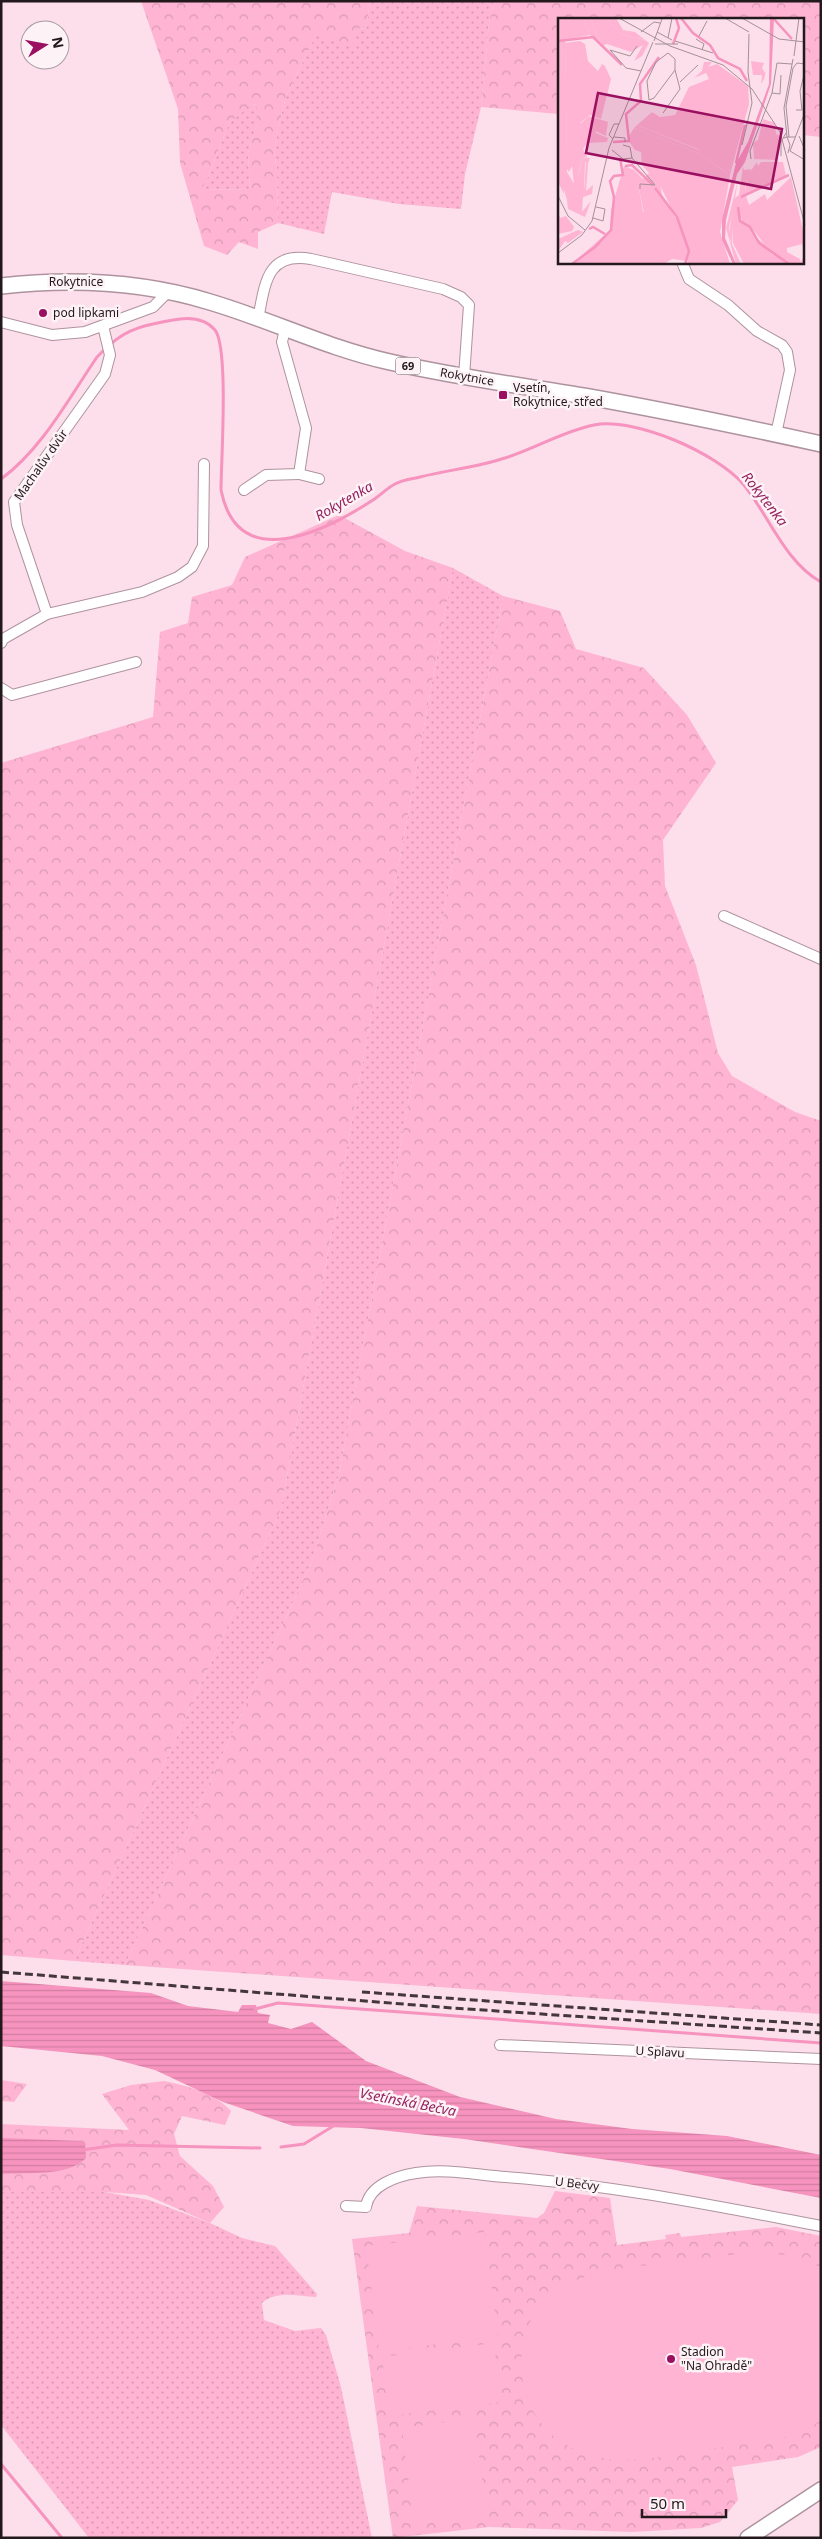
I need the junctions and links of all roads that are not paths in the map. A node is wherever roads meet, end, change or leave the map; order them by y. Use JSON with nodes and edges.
{"nodes":[{"id":1,"x":683,"y":264,"type":"edge"},
{"id":2,"x":1,"y":286,"type":"edge"},
{"id":3,"x":169,"y":291,"type":"junction"},
{"id":4,"x":258,"y":319,"type":"junction"},
{"id":5,"x":1,"y":322,"type":"edge"},
{"id":6,"x":103,"y":326,"type":"junction"},
{"id":7,"x":285,"y":329,"type":"junction"},
{"id":8,"x":464,"y":377,"type":"junction"},
{"id":9,"x":776,"y":434,"type":"junction"},
{"id":10,"x":821,"y":444,"type":"edge"},
{"id":11,"x":204,"y":464,"type":"dead end"},
{"id":12,"x":299,"y":474,"type":"junction"},
{"id":13,"x":319,"y":479,"type":"dead end"},
{"id":14,"x":244,"y":490,"type":"dead end"},
{"id":15,"x":47,"y":614,"type":"junction"},
{"id":16,"x":1,"y":643,"type":"edge"},
{"id":17,"x":136,"y":662,"type":"dead end"},
{"id":18,"x":1,"y":688,"type":"edge"},
{"id":19,"x":724,"y":916,"type":"dead end"},
{"id":20,"x":821,"y":959,"type":"edge"},
{"id":21,"x":500,"y":2045,"type":"dead end"},
{"id":22,"x":821,"y":2059,"type":"edge"},
{"id":23,"x":346,"y":2206,"type":"dead end"},
{"id":24,"x":821,"y":2226,"type":"edge"},
{"id":25,"x":821,"y":2490,"type":"edge"},
{"id":26,"x":748,"y":2538,"type":"edge"}],
"edges":[{"from":1,"to":9,"type":"street"},
{"from":2,"to":3,"type":"main road","name":"Rokytnice","number":"69"},
{"from":3,"to":4,"type":"main road","name":"Rokytnice","number":"69"},
{"from":3,"to":6,"type":"street"},
{"from":4,"to":7,"type":"main road","name":"Rokytnice","number":"69"},
{"from":4,"to":8,"type":"street"},
{"from":5,"to":6,"type":"street"},
{"from":6,"to":15,"type":"street","name":"Machalův dvůr"},
{"from":7,"to":8,"type":"main road","name":"Rokytnice","number":"69"},
{"from":7,"to":12,"type":"street"},
{"from":8,"to":9,"type":"main road","name":"Rokytnice","number":"69"},
{"from":9,"to":10,"type":"main road","name":"Rokytnice","number":"69"},
{"from":11,"to":15,"type":"street"},
{"from":12,"to":13,"type":"street"},
{"from":12,"to":14,"type":"street"},
{"from":15,"to":16,"type":"street"},
{"from":17,"to":18,"type":"street"},
{"from":19,"to":20,"type":"street"},
{"from":21,"to":22,"type":"street","name":"U Splavu"},
{"from":23,"to":24,"type":"street","name":"U Bečvy"},
{"from":25,"to":26,"type":"main road"}]}
